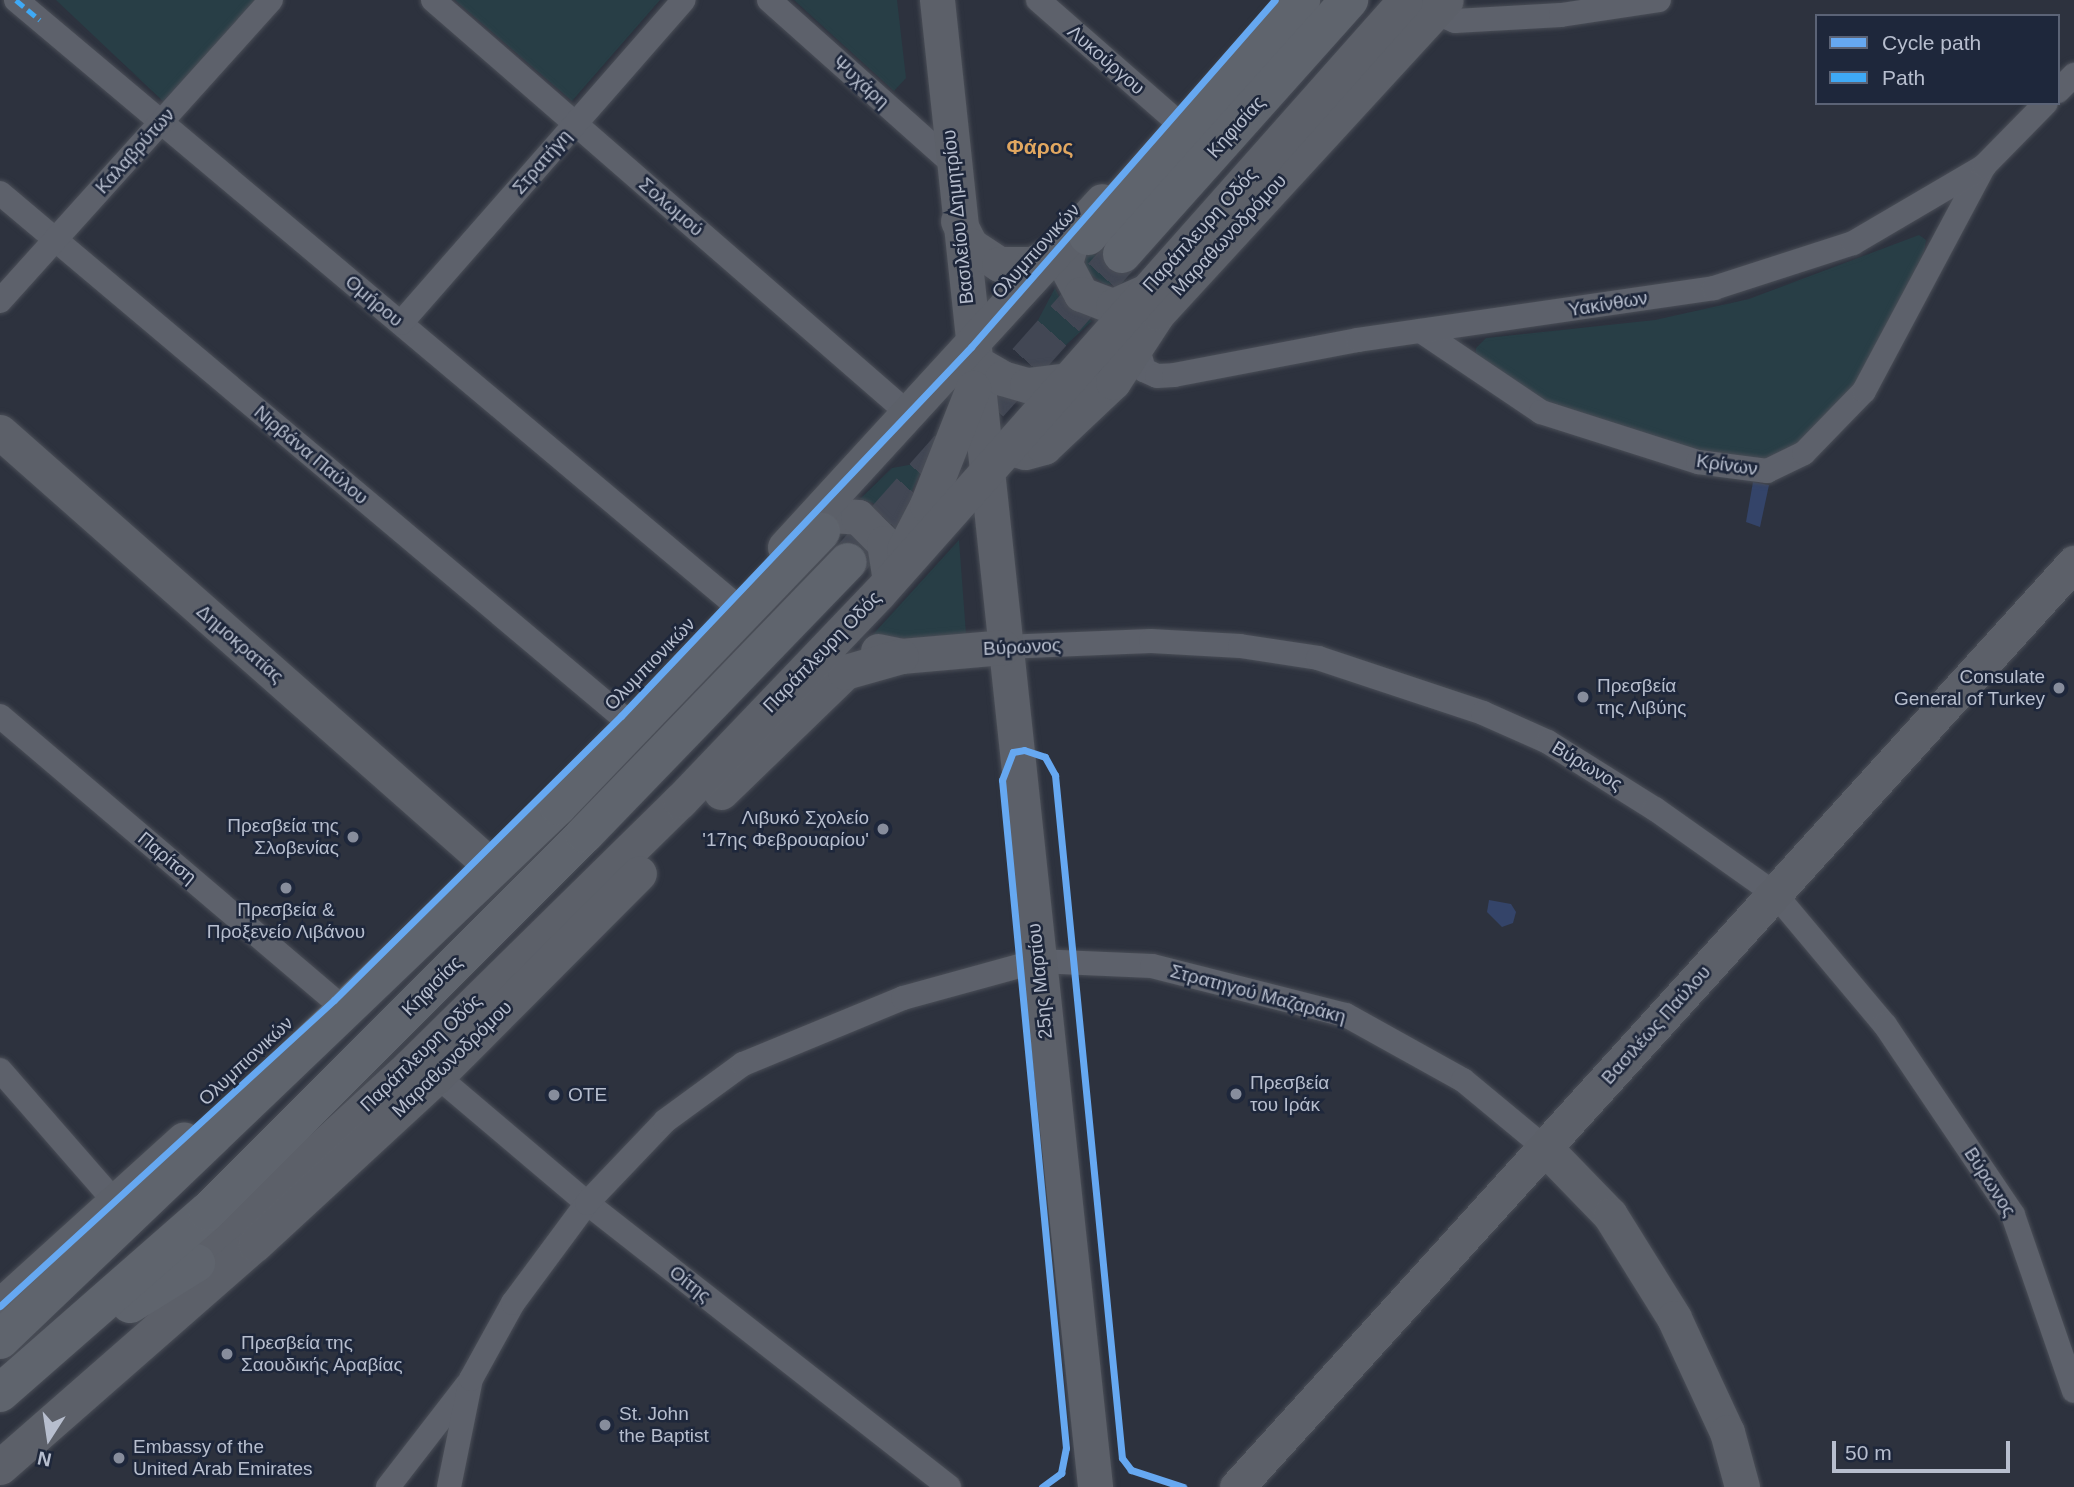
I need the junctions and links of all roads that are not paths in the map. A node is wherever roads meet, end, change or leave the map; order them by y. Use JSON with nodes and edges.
{"nodes":[{"id":1,"x":16,"y":0,"type":"edge"},
{"id":2,"x":271,"y":0,"type":"edge"},
{"id":3,"x":433,"y":0,"type":"edge"},
{"id":4,"x":684,"y":0,"type":"edge"},
{"id":5,"x":769,"y":0,"type":"edge"},
{"id":6,"x":937,"y":0,"type":"edge"},
{"id":7,"x":1038,"y":0,"type":"edge"},
{"id":8,"x":1275,"y":0,"type":"edge"},
{"id":9,"x":1301,"y":0,"type":"edge"},
{"id":10,"x":1349,"y":0,"type":"edge"},
{"id":11,"x":1659,"y":0,"type":"edge"},
{"id":12,"x":1429,"y":4,"type":"edge"},
{"id":13,"x":2074,"y":75,"type":"edge"},
{"id":14,"x":2060,"y":89,"type":"edge"},
{"id":15,"x":2044,"y":105,"type":"edge"},
{"id":16,"x":1174,"y":120,"type":"junction"},
{"id":17,"x":161,"y":122,"type":"junction"},
{"id":18,"x":575,"y":124,"type":"junction"},
{"id":19,"x":952,"y":163,"type":"junction"},
{"id":20,"x":1984,"y":166,"type":"junction"},
{"id":21,"x":0,"y":193,"type":"edge"},
{"id":22,"x":958,"y":221,"type":"junction"},
{"id":23,"x":55,"y":240,"type":"junction"},
{"id":24,"x":1073,"y":240,"type":"junction"},
{"id":25,"x":1122,"y":254,"type":"tunnel mouth"},
{"id":26,"x":1144,"y":292,"type":"junction"},
{"id":27,"x":0,"y":301,"type":"edge"},
{"id":28,"x":401,"y":323,"type":"junction"},
{"id":29,"x":1421,"y":331,"type":"junction"},
{"id":30,"x":1138,"y":349,"type":"junction"},
{"id":31,"x":973,"y":363,"type":"junction"},
{"id":32,"x":1066,"y":380,"type":"junction"},
{"id":33,"x":909,"y":414,"type":"junction"},
{"id":34,"x":0,"y":432,"type":"edge"},
{"id":35,"x":951,"y":444,"type":"junction"},
{"id":36,"x":876,"y":451,"type":"junction"},
{"id":37,"x":992,"y":462,"type":"junction"},
{"id":38,"x":814,"y":529,"type":"junction"},
{"id":39,"x":848,"y":562,"type":"tunnel mouth"},
{"id":40,"x":2074,"y":563,"type":"edge"},
{"id":41,"x":884,"y":584,"type":"junction"},
{"id":42,"x":732,"y":602,"type":"junction"},
{"id":43,"x":1003,"y":647,"type":"junction"},
{"id":44,"x":901,"y":656,"type":"junction"},
{"id":45,"x":803,"y":672,"type":"junction"},
{"id":46,"x":0,"y":716,"type":"edge"},
{"id":47,"x":621,"y":716,"type":"junction"},
{"id":48,"x":480,"y":856,"type":"junction"},
{"id":49,"x":1775,"y":894,"type":"junction"},
{"id":50,"x":1037,"y":961,"type":"junction"},
{"id":51,"x":334,"y":1000,"type":"junction"},
{"id":52,"x":0,"y":1070,"type":"edge"},
{"id":53,"x":437,"y":1076,"type":"junction"},
{"id":54,"x":1545,"y":1147,"type":"junction"},
{"id":55,"x":115,"y":1202,"type":"junction"},
{"id":56,"x":587,"y":1203,"type":"junction"},
{"id":57,"x":195,"y":1263,"type":"joint"},
{"id":58,"x":0,"y":1306,"type":"edge"},
{"id":59,"x":0,"y":1340,"type":"edge"},
{"id":60,"x":30,"y":1366,"type":"junction"},
{"id":61,"x":471,"y":1380,"type":"junction"},
{"id":62,"x":2074,"y":1391,"type":"edge"},
{"id":63,"x":0,"y":1393,"type":"edge"},
{"id":64,"x":0,"y":1468,"type":"edge"},
{"id":65,"x":388,"y":1487,"type":"edge"},
{"id":66,"x":449,"y":1487,"type":"edge"},
{"id":67,"x":949,"y":1487,"type":"edge"},
{"id":68,"x":1095,"y":1487,"type":"edge"},
{"id":69,"x":1237,"y":1487,"type":"edge"},
{"id":70,"x":1742,"y":1487,"type":"edge"}],
"edges":[{"from":1,"to":17,"type":"street","name":"Ομήρου"},
{"from":2,"to":17,"type":"street","name":"Καλαβρύτων"},
{"from":3,"to":18,"type":"street","name":"Σολωμού"},
{"from":4,"to":18,"type":"street","name":"Στρατήγη"},
{"from":5,"to":19,"type":"street","name":"Ψυχάρη"},
{"from":6,"to":19,"type":"street","name":"Βασιλείου Δημητρίου"},
{"from":7,"to":16,"type":"street","name":"Λυκούργου"},
{"from":8,"to":16,"type":"street","name":"Ολυμπιονικών"},
{"from":9,"to":24,"type":"main road","name":"Κηφισίας"},
{"from":10,"to":25,"type":"main road","name":"Κηφισίας"},
{"from":11,"to":12,"type":"street"},
{"from":12,"to":26,"type":"street","name":"Παράπλευρη Οδός"},
{"from":12,"to":30,"type":"street","name":"Μαραθωνοδρόμου"},
{"from":13,"to":14,"type":"street"},
{"from":15,"to":20,"type":"street","name":"Υακίνθων"},
{"from":16,"to":24,"type":"street","name":"Ολυμπιονικών"},
{"from":17,"to":23,"type":"street","name":"Καλαβρύτων"},
{"from":17,"to":28,"type":"street","name":"Ομήρου"},
{"from":18,"to":28,"type":"street","name":"Στρατήγη"},
{"from":18,"to":33,"type":"street","name":"Σολωμού"},
{"from":19,"to":22,"type":"street","name":"Βασιλείου Δημητρίου"},
{"from":20,"to":29,"type":"street","name":"Υακίνθων"},
{"from":20,"to":29,"type":"street","name":"Κρίνων"},
{"from":21,"to":23,"type":"street","name":"Νιρβάνα Παύλου"},
{"from":22,"to":24,"type":"street"},
{"from":22,"to":31,"type":"street","name":"Βασιλείου Δημητρίου"},
{"from":23,"to":27,"type":"street","name":"Καλαβρύτων"},
{"from":23,"to":47,"type":"street","name":"Νιρβάνα Παύλου"},
{"from":24,"to":26,"type":"street"},
{"from":24,"to":31,"type":"street","name":"Ολυμπιονικών"},
{"from":26,"to":32,"type":"street","name":"Παράπλευρη Οδός"},
{"from":28,"to":42,"type":"street","name":"Ομήρου"},
{"from":29,"to":30,"type":"street","name":"Υακίνθων"},
{"from":30,"to":37,"type":"street","name":"Μαραθωνοδρόμου"},
{"from":31,"to":32,"type":"street"},
{"from":31,"to":33,"type":"street","name":"Ολυμπιονικών"},
{"from":31,"to":35,"type":"street"},
{"from":31,"to":37,"type":"street","name":"Βασιλείου Δημητρίου"},
{"from":32,"to":37,"type":"street","name":"Παράπλευρη Οδός"},
{"from":33,"to":36,"type":"street","name":"Ολυμπιονικών"},
{"from":34,"to":48,"type":"street","name":"Δημοκρατίας"},
{"from":35,"to":36,"type":"street"},
{"from":35,"to":37,"type":"street"},
{"from":35,"to":41,"type":"street"},
{"from":36,"to":38,"type":"street","name":"Ολυμπιονικών"},
{"from":37,"to":41,"type":"street","name":"Παράπλευρη Οδός"},
{"from":37,"to":43,"type":"street","name":"25ης Μαρτίου"},
{"from":38,"to":41,"type":"street"},
{"from":38,"to":42,"type":"street","name":"Ολυμπιονικών"},
{"from":38,"to":59,"type":"main road","name":"Κηφισίας"},
{"from":39,"to":60,"type":"main road","name":"Κηφισίας"},
{"from":40,"to":49,"type":"street","name":"Βασιλέως Παύλου"},
{"from":41,"to":45,"type":"street","name":"Παράπλευρη Οδός"},
{"from":42,"to":47,"type":"street","name":"Ολυμπιονικών"},
{"from":43,"to":44,"type":"street","name":"Βύρωνος"},
{"from":43,"to":49,"type":"street","name":"Βύρωνος"},
{"from":43,"to":50,"type":"street","name":"25ης Μαρτίου"},
{"from":44,"to":45,"type":"street","name":"Βύρωνος"},
{"from":44,"to":53,"type":"street","name":"Μαραθωνοδρόμου"},
{"from":45,"to":57,"type":"street","name":"Παράπλευρη Οδός"},
{"from":46,"to":51,"type":"street","name":"Παρίτση"},
{"from":47,"to":48,"type":"street","name":"Ολυμπιονικών"},
{"from":48,"to":51,"type":"street","name":"Ολυμπιονικών"},
{"from":49,"to":54,"type":"street","name":"Βασιλέως Παύλου"},
{"from":49,"to":62,"type":"street","name":"Βύρωνος"},
{"from":50,"to":54,"type":"street","name":"Στρατηγού Μαζαράκη"},
{"from":50,"to":56,"type":"street","name":"Στρατηγού Μαζαράκη"},
{"from":50,"to":68,"type":"street","name":"25ης Μαρτίου"},
{"from":51,"to":55,"type":"street","name":"Ολυμπιονικών"},
{"from":52,"to":55,"type":"street"},
{"from":53,"to":56,"type":"street","name":"Οίτης"},
{"from":53,"to":64,"type":"street","name":"Μαραθωνοδρόμου"},
{"from":54,"to":69,"type":"street","name":"Βασιλέως Παύλου"},
{"from":54,"to":70,"type":"street","name":"Στρατηγού Μαζαράκη"},
{"from":55,"to":58,"type":"street","name":"Ολυμπιονικών"},
{"from":56,"to":61,"type":"street","name":"Στρατηγού Μαζαράκη"},
{"from":56,"to":67,"type":"street","name":"Οίτης"},
{"from":57,"to":60,"type":"main road"},
{"from":60,"to":63,"type":"main road","name":"Κηφισίας"},
{"from":61,"to":65,"type":"street"},
{"from":61,"to":66,"type":"street"}]}
